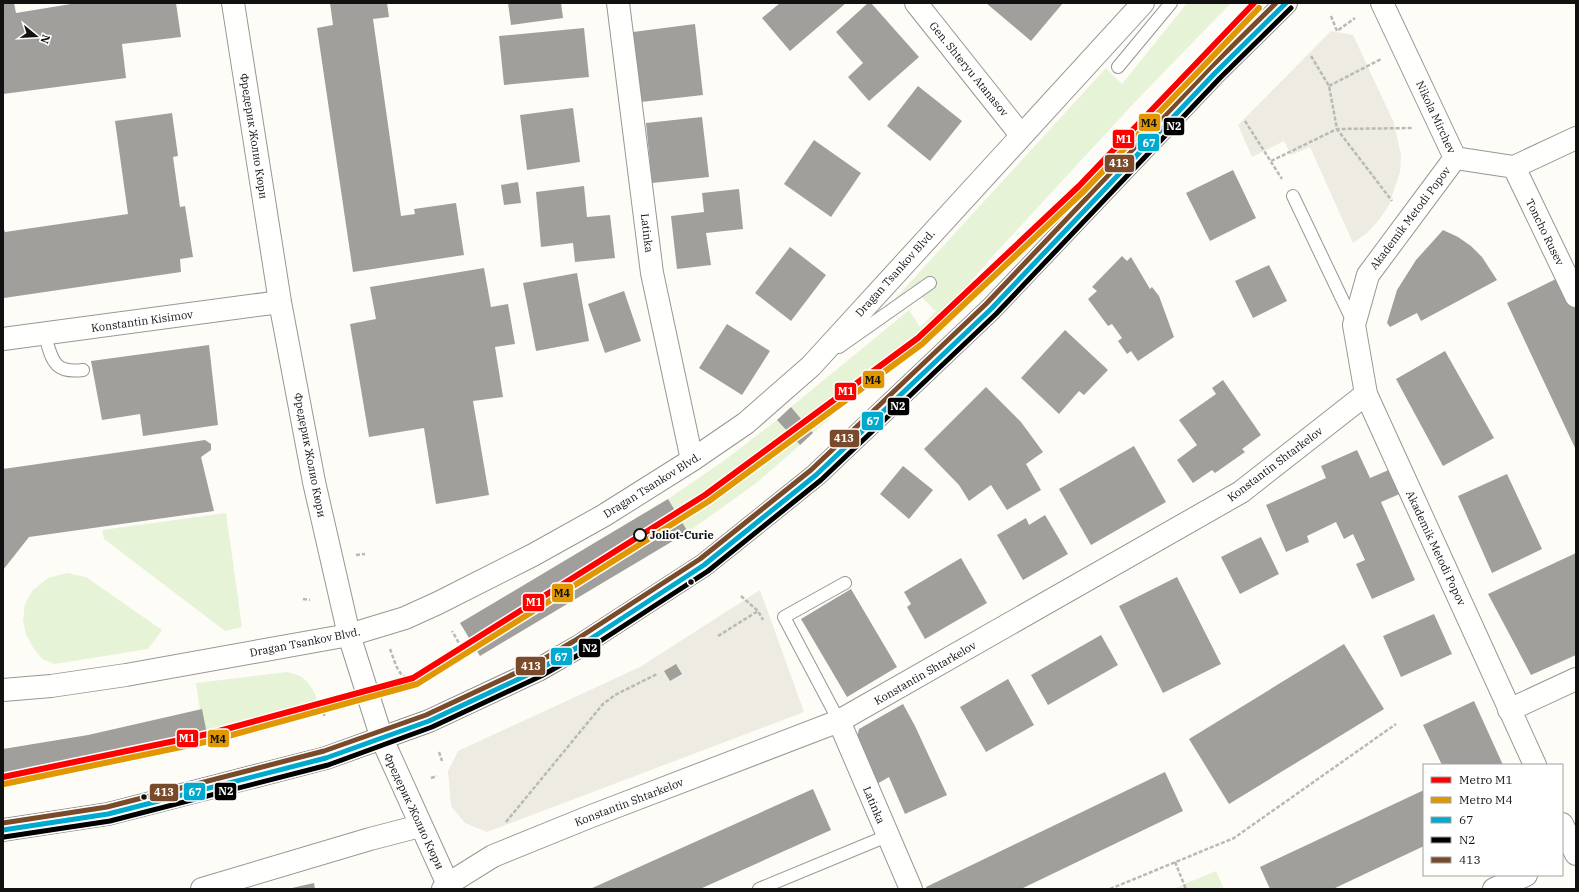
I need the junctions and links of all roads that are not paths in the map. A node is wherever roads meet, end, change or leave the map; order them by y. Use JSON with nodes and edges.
{"nodes":[{"id":1,"x":233,"y":3,"type":"edge"},
{"id":2,"x":618,"y":3,"type":"edge"},
{"id":3,"x":916,"y":3,"type":"edge"},
{"id":4,"x":1143,"y":3,"type":"edge"},
{"id":5,"x":1171,"y":3,"type":"edge"},
{"id":6,"x":1286,"y":3,"type":"edge"},
{"id":7,"x":1382,"y":3,"type":"edge"},
{"id":8,"x":1118,"y":67,"type":"dead end"},
{"id":9,"x":1021,"y":135,"type":"junction"},
{"id":10,"x":1576,"y":138,"type":"edge"},
{"id":11,"x":1455,"y":158,"type":"junction"},
{"id":12,"x":1514,"y":167,"type":"junction"},
{"id":13,"x":1294,"y":196,"type":"dead end"},
{"id":14,"x":930,"y":283,"type":"dead end"},
{"id":15,"x":1576,"y":296,"type":"edge"},
{"id":16,"x":280,"y":302,"type":"junction"},
{"id":17,"x":1354,"y":326,"type":"junction"},
{"id":18,"x":44,"y":334,"type":"junction"},
{"id":19,"x":3,"y":339,"type":"edge"},
{"id":20,"x":809,"y":368,"type":"junction"},
{"id":21,"x":83,"y":370,"type":"dead end"},
{"id":22,"x":1366,"y":394,"type":"junction"},
{"id":23,"x":692,"y":460,"type":"junction"},
{"id":24,"x":845,"y":582,"type":"dead end"},
{"id":25,"x":349,"y":635,"type":"junction"},
{"id":26,"x":1576,"y":679,"type":"edge"},
{"id":27,"x":3,"y":690,"type":"edge"},
{"id":28,"x":1509,"y":710,"type":"junction"},
{"id":29,"x":839,"y":721,"type":"junction"},
{"id":30,"x":382,"y":739,"type":"junction"},
{"id":31,"x":1535,"y":764,"type":"edge"},
{"id":32,"x":420,"y":826,"type":"junction"},
{"id":33,"x":1563,"y":827,"type":"edge"},
{"id":34,"x":3,"y":830,"type":"edge"},
{"id":35,"x":887,"y":836,"type":"junction"},
{"id":36,"x":1571,"y":855,"type":"edge"},
{"id":37,"x":1524,"y":876,"type":"edge"},
{"id":38,"x":447,"y":887,"type":"edge"},
{"id":39,"x":202,"y":889,"type":"edge"},
{"id":40,"x":759,"y":889,"type":"edge"},
{"id":41,"x":911,"y":889,"type":"edge"},
{"id":42,"x":1494,"y":889,"type":"edge"}],
"edges":[{"from":1,"to":16,"type":"street","name":"Фредерик Жолио Кюри"},
{"from":2,"to":23,"type":"street","name":"Latinka"},
{"from":3,"to":9,"type":"street","name":"Gen. Shteryu Atanasov"},
{"from":4,"to":9,"type":"street","name":"Dragan Tsankov Blvd."},
{"from":5,"to":8,"type":"lane"},
{"from":6,"to":30,"type":"main road"},
{"from":7,"to":11,"type":"street","name":"Nikola Mirchev"},
{"from":9,"to":20,"type":"street","name":"Dragan Tsankov Blvd."},
{"from":10,"to":12,"type":"street"},
{"from":11,"to":12,"type":"street","name":"Nikola Mirchev"},
{"from":11,"to":17,"type":"street","name":"Akademik Metodi Popov"},
{"from":12,"to":15,"type":"street","name":"Toncho Rusev"},
{"from":13,"to":17,"type":"lane","name":"Akademik Metodi Popov"},
{"from":14,"to":20,"type":"lane"},
{"from":16,"to":18,"type":"street","name":"Konstantin Kisimov"},
{"from":16,"to":25,"type":"street","name":"Фредерик Жолио Кюри"},
{"from":17,"to":22,"type":"street","name":"Akademik Metodi Popov"},
{"from":18,"to":19,"type":"street","name":"Konstantin Kisimov"},
{"from":18,"to":21,"type":"lane"},
{"from":20,"to":23,"type":"street","name":"Dragan Tsankov Blvd."},
{"from":22,"to":28,"type":"street","name":"Akademik Metodi Popov"},
{"from":22,"to":29,"type":"street","name":"Konstantin Shtarkelov"},
{"from":23,"to":25,"type":"street","name":"Dragan Tsankov Blvd."},
{"from":24,"to":29,"type":"lane"},
{"from":25,"to":27,"type":"street","name":"Dragan Tsankov Blvd."},
{"from":25,"to":30,"type":"street","name":"Фредерик Жолио Кюри"},
{"from":26,"to":28,"type":"street"},
{"from":28,"to":31,"type":"street","name":"Akademik Metodi Popov"},
{"from":29,"to":35,"type":"street","name":"Latinka"},
{"from":29,"to":38,"type":"street","name":"Konstantin Shtarkelov"},
{"from":30,"to":32,"type":"street","name":"Фредерик Жолио Кюри"},
{"from":30,"to":34,"type":"main road"},
{"from":32,"to":38,"type":"street","name":"Фредерик Жолио Кюри"},
{"from":32,"to":39,"type":"street"},
{"from":33,"to":36,"type":"street"},
{"from":35,"to":40,"type":"lane"},
{"from":35,"to":41,"type":"street","name":"Latinka"},
{"from":37,"to":42,"type":"street"}]}
